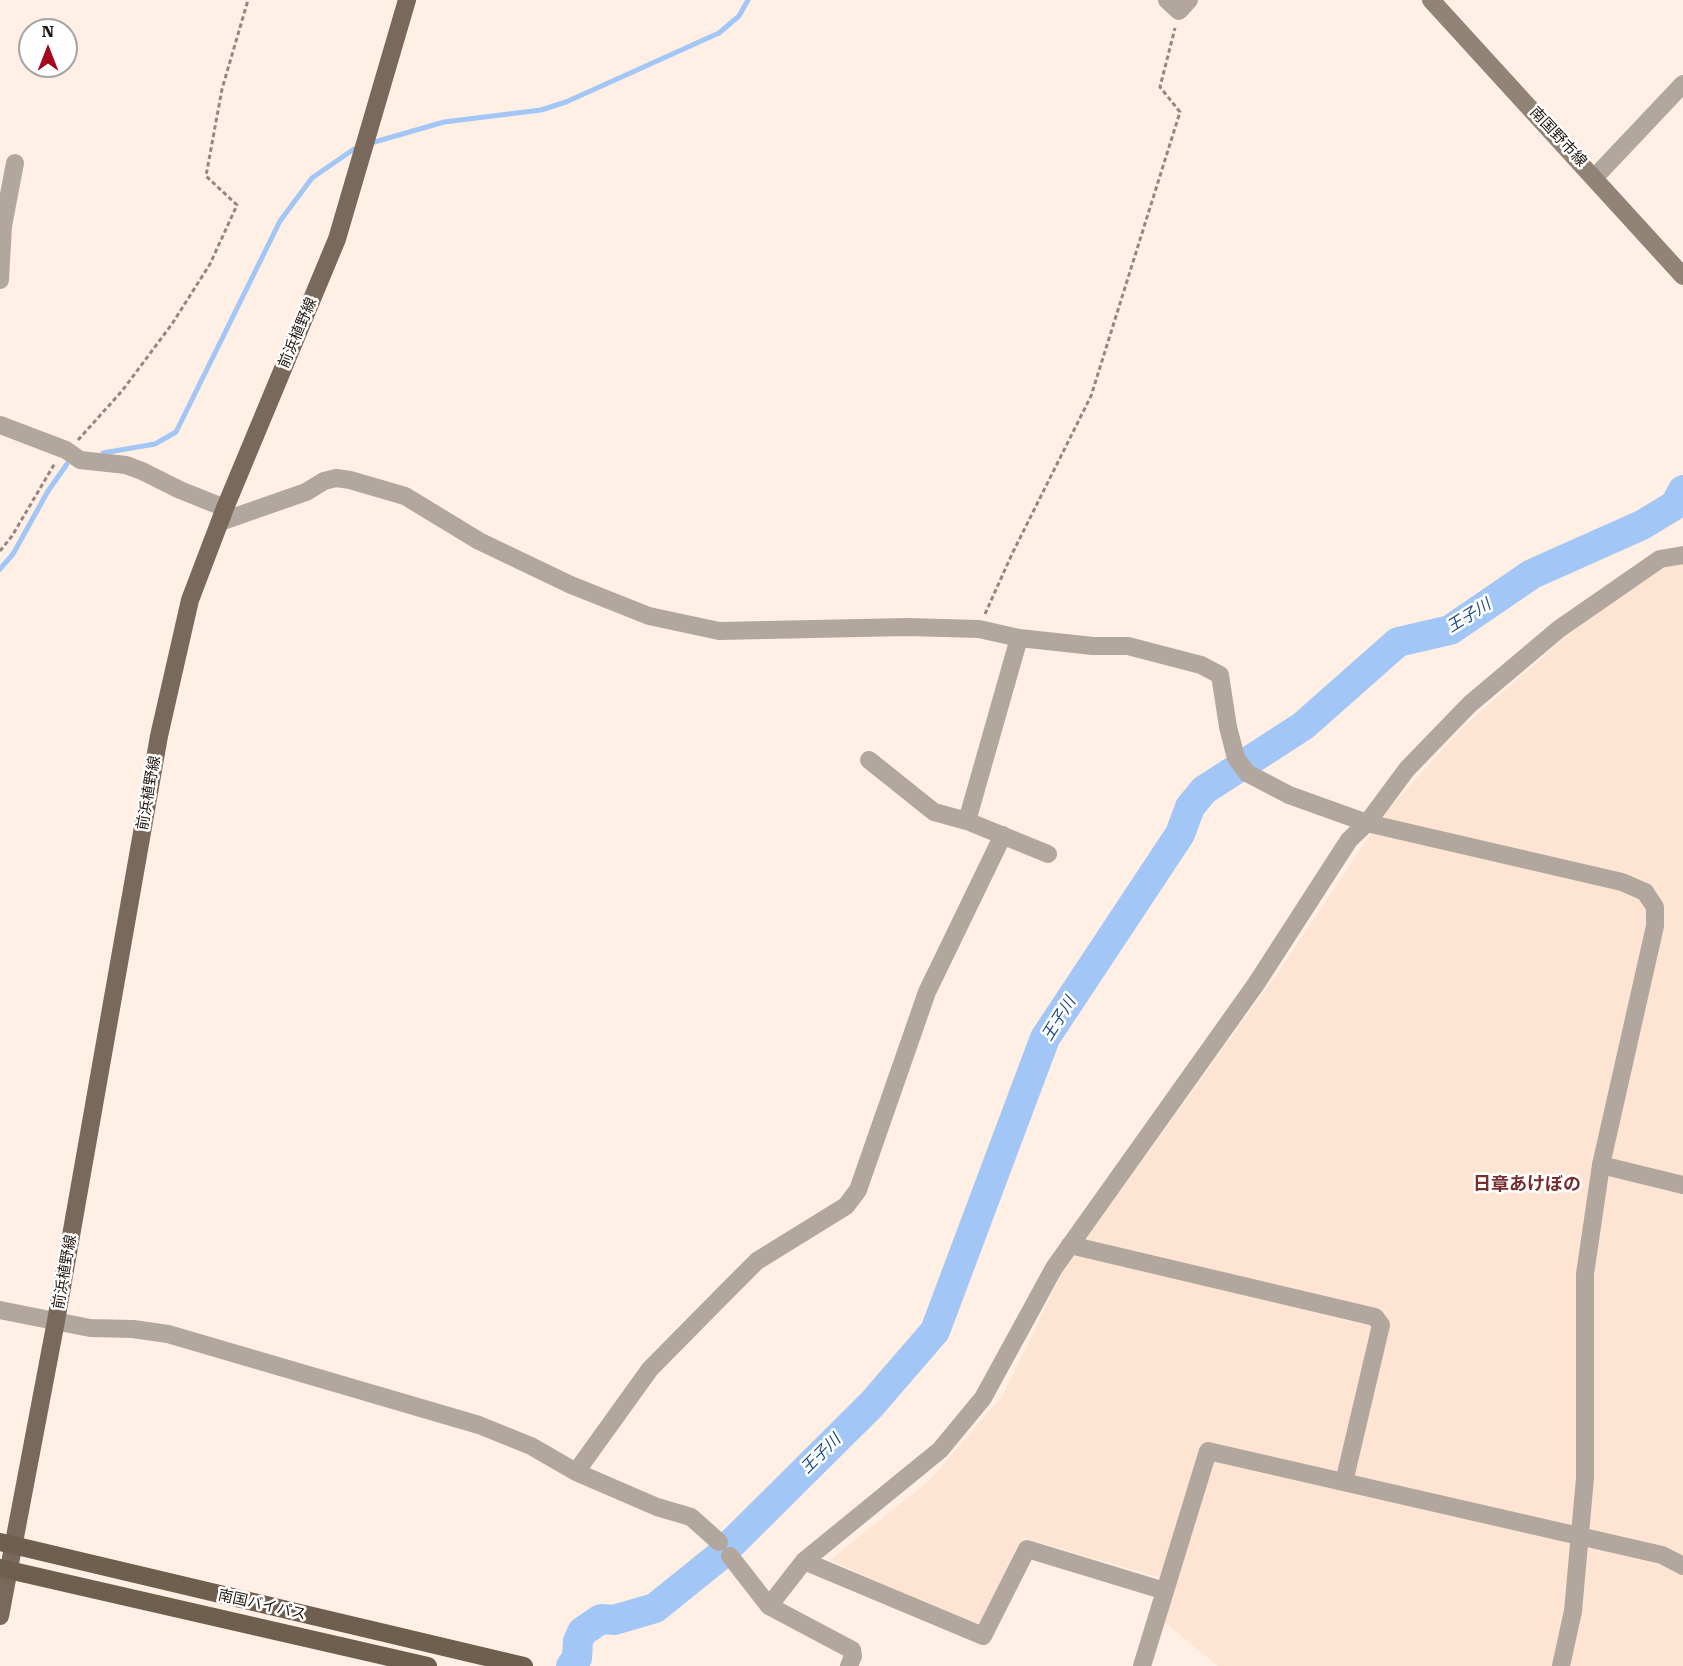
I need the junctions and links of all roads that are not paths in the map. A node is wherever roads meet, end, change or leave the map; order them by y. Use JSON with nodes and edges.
{"nodes":[{"id":1,"x":407,"y":0,"type":"edge"},
{"id":2,"x":1431,"y":0,"type":"edge"},
{"id":3,"x":1683,"y":84,"type":"edge"},
{"id":4,"x":15,"y":163,"type":"dead end"},
{"id":5,"x":1595,"y":177,"type":"junction"},
{"id":6,"x":0,"y":269,"type":"edge"},
{"id":7,"x":1683,"y":276,"type":"edge"},
{"id":8,"x":0,"y":425,"type":"edge"},
{"id":9,"x":222,"y":515,"type":"junction"},
{"id":10,"x":1683,"y":555,"type":"edge"},
{"id":11,"x":1019,"y":638,"type":"junction"},
{"id":12,"x":869,"y":760,"type":"dead end"},
{"id":13,"x":967,"y":821,"type":"junction"},
{"id":14,"x":1367,"y":823,"type":"junction"},
{"id":15,"x":1003,"y":835,"type":"junction"},
{"id":16,"x":1048,"y":854,"type":"dead end"},
{"id":17,"x":1601,"y":1165,"type":"junction"},
{"id":18,"x":1683,"y":1185,"type":"edge"},
{"id":19,"x":1070,"y":1245,"type":"junction"},
{"id":20,"x":0,"y":1310,"type":"edge"},
{"id":21,"x":56,"y":1321,"type":"junction"},
{"id":22,"x":576,"y":1472,"type":"junction"},
{"id":23,"x":1344,"y":1482,"type":"junction"},
{"id":24,"x":1580,"y":1536,"type":"junction"},
{"id":25,"x":7,"y":1544,"type":"edge"},
{"id":26,"x":804,"y":1561,"type":"junction"},
{"id":27,"x":1683,"y":1566,"type":"edge"},
{"id":28,"x":4,"y":1569,"type":"edge"},
{"id":29,"x":1165,"y":1591,"type":"junction"},
{"id":30,"x":769,"y":1606,"type":"junction"},
{"id":31,"x":0,"y":1616,"type":"edge"},
{"id":32,"x":428,"y":1666,"type":"edge"},
{"id":33,"x":524,"y":1666,"type":"edge"},
{"id":34,"x":849,"y":1666,"type":"edge"},
{"id":35,"x":1142,"y":1666,"type":"edge"},
{"id":36,"x":1561,"y":1666,"type":"edge"}],
"edges":[{"from":1,"to":9,"type":"main road","name":"前浜植野線"},
{"from":2,"to":5,"type":"main road","name":"南国野市線"},
{"from":3,"to":5,"type":"street"},
{"from":4,"to":6,"type":"street"},
{"from":5,"to":7,"type":"main road","name":"南国野市線"},
{"from":8,"to":9,"type":"street"},
{"from":9,"to":11,"type":"street"},
{"from":9,"to":21,"type":"main road","name":"前浜植野線"},
{"from":10,"to":14,"type":"street"},
{"from":11,"to":13,"type":"street"},
{"from":11,"to":14,"type":"street"},
{"from":12,"to":13,"type":"street"},
{"from":13,"to":15,"type":"street"},
{"from":14,"to":17,"type":"street"},
{"from":14,"to":19,"type":"street"},
{"from":15,"to":16,"type":"street"},
{"from":15,"to":22,"type":"street"},
{"from":17,"to":18,"type":"street"},
{"from":17,"to":24,"type":"street"},
{"from":19,"to":23,"type":"street"},
{"from":19,"to":26,"type":"street"},
{"from":20,"to":21,"type":"street"},
{"from":21,"to":22,"type":"street"},
{"from":21,"to":25,"type":"main road","name":"前浜植野線"},
{"from":22,"to":30,"type":"street"},
{"from":23,"to":24,"type":"street"},
{"from":23,"to":29,"type":"street"},
{"from":24,"to":27,"type":"street"},
{"from":24,"to":36,"type":"street"},
{"from":25,"to":28,"type":"main road","name":"前浜植野線"},
{"from":25,"to":33,"type":"highway","name":"南国バイパス"},
{"from":26,"to":29,"type":"street"},
{"from":26,"to":30,"type":"street"},
{"from":28,"to":31,"type":"main road","name":"前浜植野線"},
{"from":28,"to":32,"type":"highway","name":"南国バイパス"},
{"from":29,"to":35,"type":"street"},
{"from":30,"to":34,"type":"street"}]}
